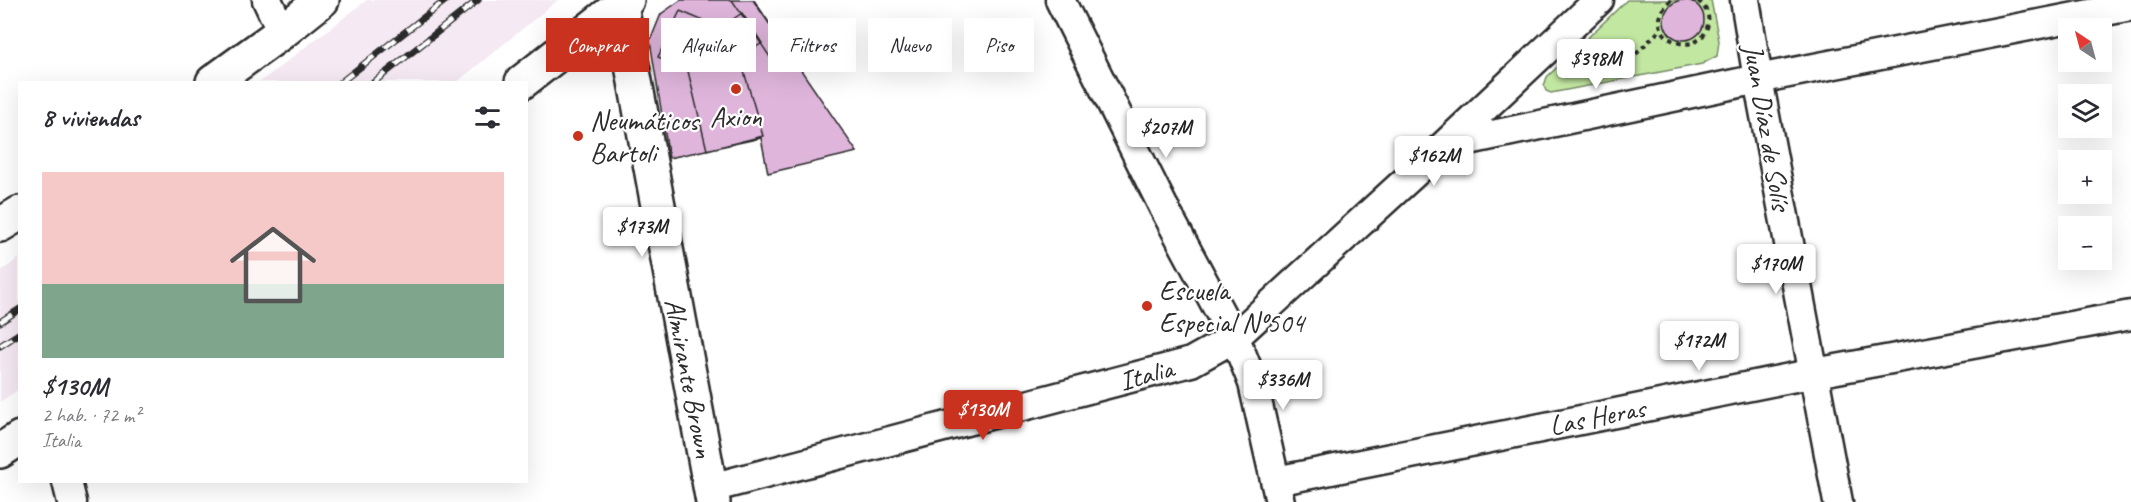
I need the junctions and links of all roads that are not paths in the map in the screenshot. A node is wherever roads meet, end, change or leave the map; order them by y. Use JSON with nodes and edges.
{"nodes":[{"id":1,"x":267,"y":0,"type":"edge"},
{"id":2,"x":322,"y":0,"type":"edge"},
{"id":3,"x":1059,"y":0,"type":"edge"},
{"id":4,"x":1599,"y":0,"type":"edge"},
{"id":5,"x":1745,"y":0,"type":"edge"},
{"id":6,"x":624,"y":3,"type":"edge"},
{"id":7,"x":2131,"y":6,"type":"edge"},
{"id":8,"x":282,"y":32,"type":"junction"},
{"id":9,"x":1758,"y":80,"type":"junction"},
{"id":10,"x":214,"y":81,"type":"edge"},
{"id":11,"x":523,"y":81,"type":"edge"},
{"id":12,"x":1445,"y":145,"type":"junction"},
{"id":13,"x":18,"y":214,"type":"edge"},
{"id":14,"x":0,"y":225,"type":"edge"},
{"id":15,"x":2131,"y":315,"type":"edge"},
{"id":16,"x":1234,"y":338,"type":"junction"},
{"id":17,"x":1815,"y":373,"type":"junction"},
{"id":18,"x":18,"y":439,"type":"edge"},
{"id":19,"x":0,"y":451,"type":"edge"},
{"id":20,"x":68,"y":483,"type":"edge"},
{"id":21,"x":1278,"y":491,"type":"edge"},
{"id":22,"x":712,"y":495,"type":"edge"},
{"id":23,"x":72,"y":502,"type":"edge"},
{"id":24,"x":1838,"y":502,"type":"edge"}],
"edges":[{"from":1,"to":8,"type":"street"},
{"from":2,"to":8,"type":"street"},
{"from":3,"to":16,"type":"street"},
{"from":4,"to":12,"type":"street","name":"Italia"},
{"from":5,"to":9,"type":"street","name":"Juan Díaz de Solís"},
{"from":6,"to":11,"type":"street"},
{"from":6,"to":22,"type":"street","name":"Almirante Brown"},
{"from":7,"to":9,"type":"street"},
{"from":8,"to":10,"type":"street"},
{"from":9,"to":12,"type":"street"},
{"from":9,"to":17,"type":"street","name":"Juan Díaz de Solís"},
{"from":12,"to":16,"type":"street","name":"Italia"},
{"from":13,"to":14,"type":"street"},
{"from":15,"to":17,"type":"street","name":"Las Heras"},
{"from":16,"to":21,"type":"street"},
{"from":16,"to":22,"type":"street","name":"Italia"},
{"from":17,"to":21,"type":"street","name":"Las Heras"},
{"from":17,"to":24,"type":"street","name":"Juan Díaz de Solís"},
{"from":18,"to":19,"type":"street"},
{"from":20,"to":23,"type":"street"}]}
